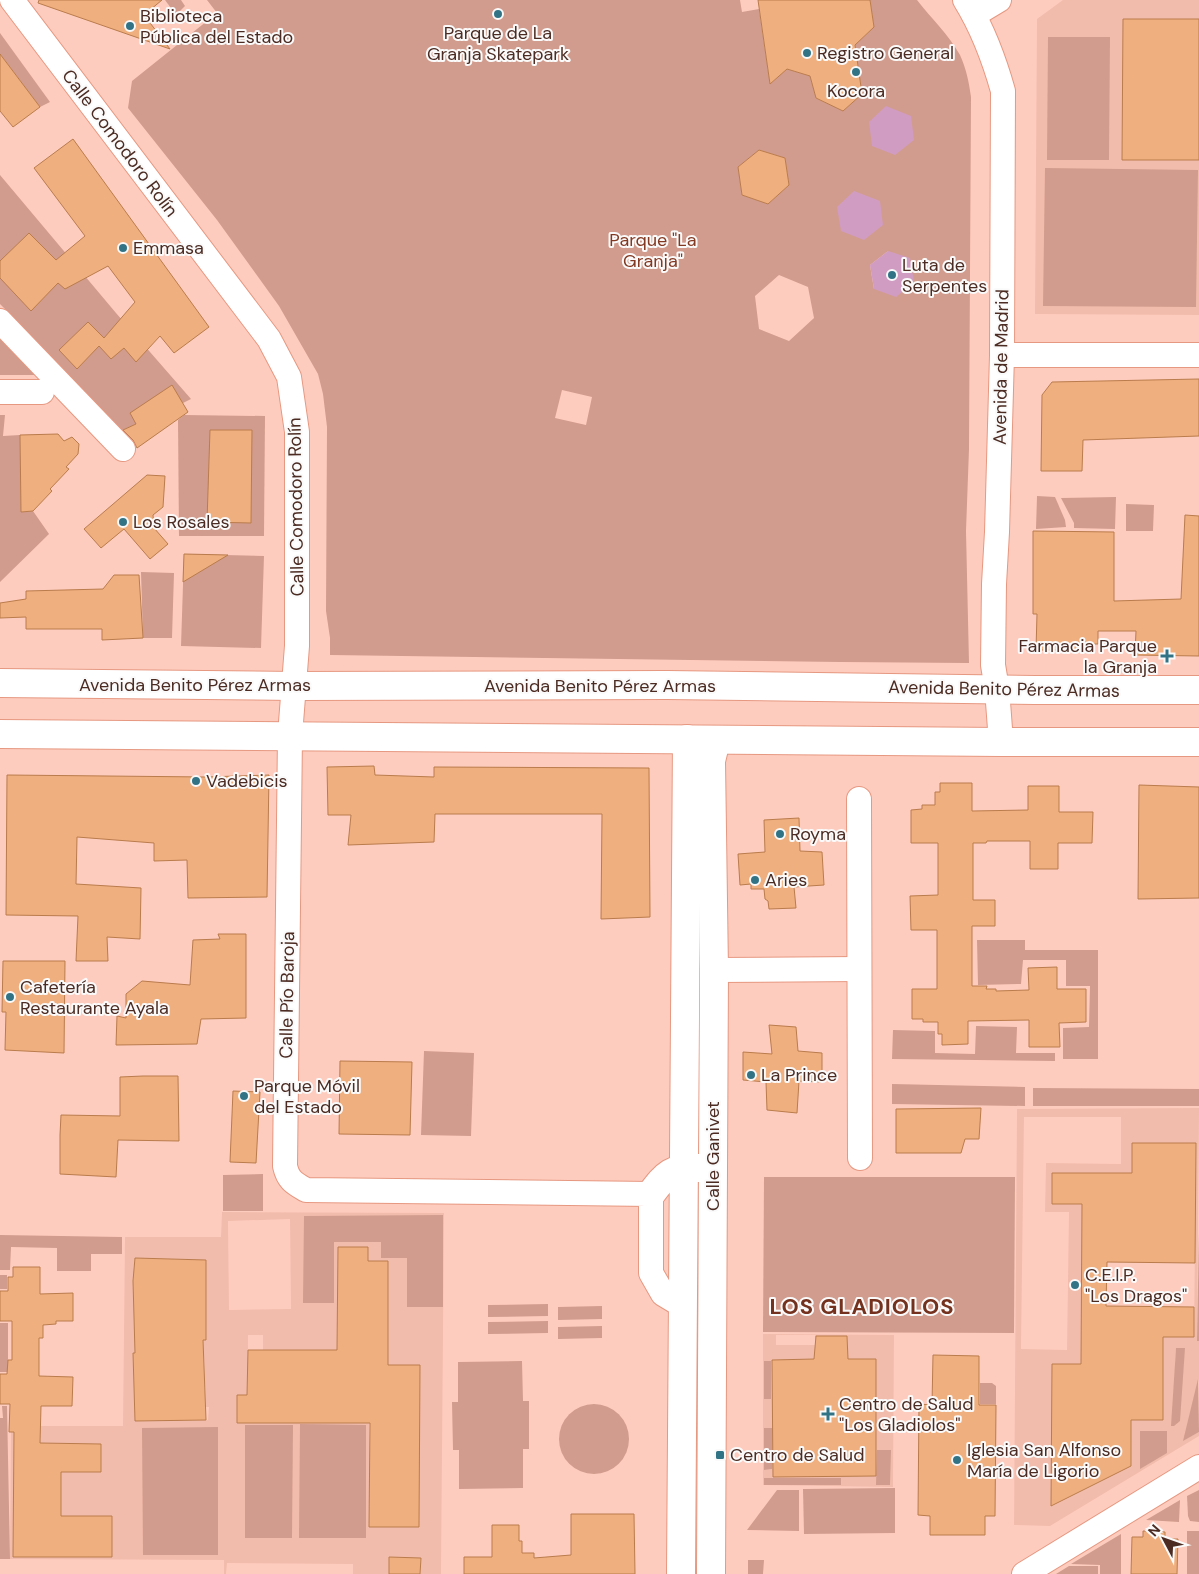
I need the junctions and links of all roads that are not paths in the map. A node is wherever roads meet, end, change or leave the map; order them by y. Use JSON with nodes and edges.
{"nodes":[{"id":1,"x":12,"y":0,"type":"edge"},
{"id":2,"x":999,"y":0,"type":"edge"},
{"id":3,"x":970,"y":7,"type":"edge"},
{"id":4,"x":0,"y":321,"type":"edge"},
{"id":5,"x":1002,"y":355,"type":"junction"},
{"id":6,"x":1199,"y":356,"type":"edge"},
{"id":7,"x":0,"y":392,"type":"edge"},
{"id":8,"x":42,"y":392,"type":"dead end"},
{"id":9,"x":123,"y":449,"type":"dead end"},
{"id":10,"x":0,"y":683,"type":"edge"},
{"id":11,"x":294,"y":686,"type":"junction"},
{"id":12,"x":997,"y":689,"type":"junction"},
{"id":13,"x":1199,"y":690,"type":"edge"},
{"id":14,"x":0,"y":734,"type":"edge"},
{"id":15,"x":290,"y":735,"type":"junction"},
{"id":16,"x":687,"y":739,"type":"junction"},
{"id":17,"x":716,"y":740,"type":"junction"},
{"id":18,"x":1001,"y":742,"type":"junction"},
{"id":19,"x":1199,"y":742,"type":"edge"},
{"id":20,"x":859,"y":799,"type":"dead end"},
{"id":21,"x":859,"y":969,"type":"junction"},
{"id":22,"x":686,"y":970,"type":"junction"},
{"id":23,"x":714,"y":970,"type":"junction"},
{"id":24,"x":860,"y":1158,"type":"dead end"},
{"id":25,"x":684,"y":1167,"type":"junction"},
{"id":26,"x":713,"y":1168,"type":"junction"},
{"id":27,"x":651,"y":1194,"type":"junction"},
{"id":28,"x":683,"y":1306,"type":"junction"},
{"id":29,"x":1199,"y":1467,"type":"edge"},
{"id":30,"x":682,"y":1525,"type":"junction"},
{"id":31,"x":712,"y":1526,"type":"junction"},
{"id":32,"x":682,"y":1574,"type":"edge"},
{"id":33,"x":712,"y":1574,"type":"edge"},
{"id":34,"x":1024,"y":1574,"type":"edge"}],
"edges":[{"from":1,"to":11,"type":"street","name":"Calle Comodoro Rolín"},
{"from":2,"to":3,"type":"street"},
{"from":3,"to":5,"type":"street","name":"Avenida de Madrid"},
{"from":4,"to":9,"type":"street"},
{"from":5,"to":6,"type":"street"},
{"from":5,"to":12,"type":"street","name":"Avenida de Madrid"},
{"from":7,"to":8,"type":"street"},
{"from":10,"to":11,"type":"street","name":"Avenida Benito Pérez Armas"},
{"from":11,"to":12,"type":"street","name":"Avenida Benito Pérez Armas"},
{"from":11,"to":15,"type":"street","name":"Calle Pío Baroja"},
{"from":12,"to":13,"type":"street","name":"Avenida Benito Pérez Armas"},
{"from":12,"to":18,"type":"street","name":"Avenida de Madrid"},
{"from":14,"to":15,"type":"street"},
{"from":15,"to":16,"type":"street"},
{"from":15,"to":27,"type":"street","name":"Calle Pío Baroja"},
{"from":16,"to":17,"type":"street"},
{"from":16,"to":22,"type":"street","name":"Calle Ganivet"},
{"from":17,"to":18,"type":"street"},
{"from":17,"to":23,"type":"street","name":"Calle Ganivet"},
{"from":18,"to":19,"type":"street"},
{"from":20,"to":21,"type":"street"},
{"from":21,"to":23,"type":"street"},
{"from":21,"to":24,"type":"street"},
{"from":22,"to":23,"type":"street"},
{"from":22,"to":25,"type":"street","name":"Calle Ganivet"},
{"from":23,"to":26,"type":"street","name":"Calle Ganivet"},
{"from":25,"to":26,"type":"street"},
{"from":25,"to":27,"type":"street"},
{"from":25,"to":28,"type":"street","name":"Calle Ganivet"},
{"from":26,"to":31,"type":"street","name":"Calle Ganivet"},
{"from":27,"to":28,"type":"street"},
{"from":28,"to":30,"type":"street","name":"Calle Ganivet"},
{"from":29,"to":34,"type":"street"},
{"from":30,"to":31,"type":"street"},
{"from":30,"to":32,"type":"street","name":"Calle Ganivet"},
{"from":31,"to":33,"type":"street","name":"Calle Ganivet"}]}
